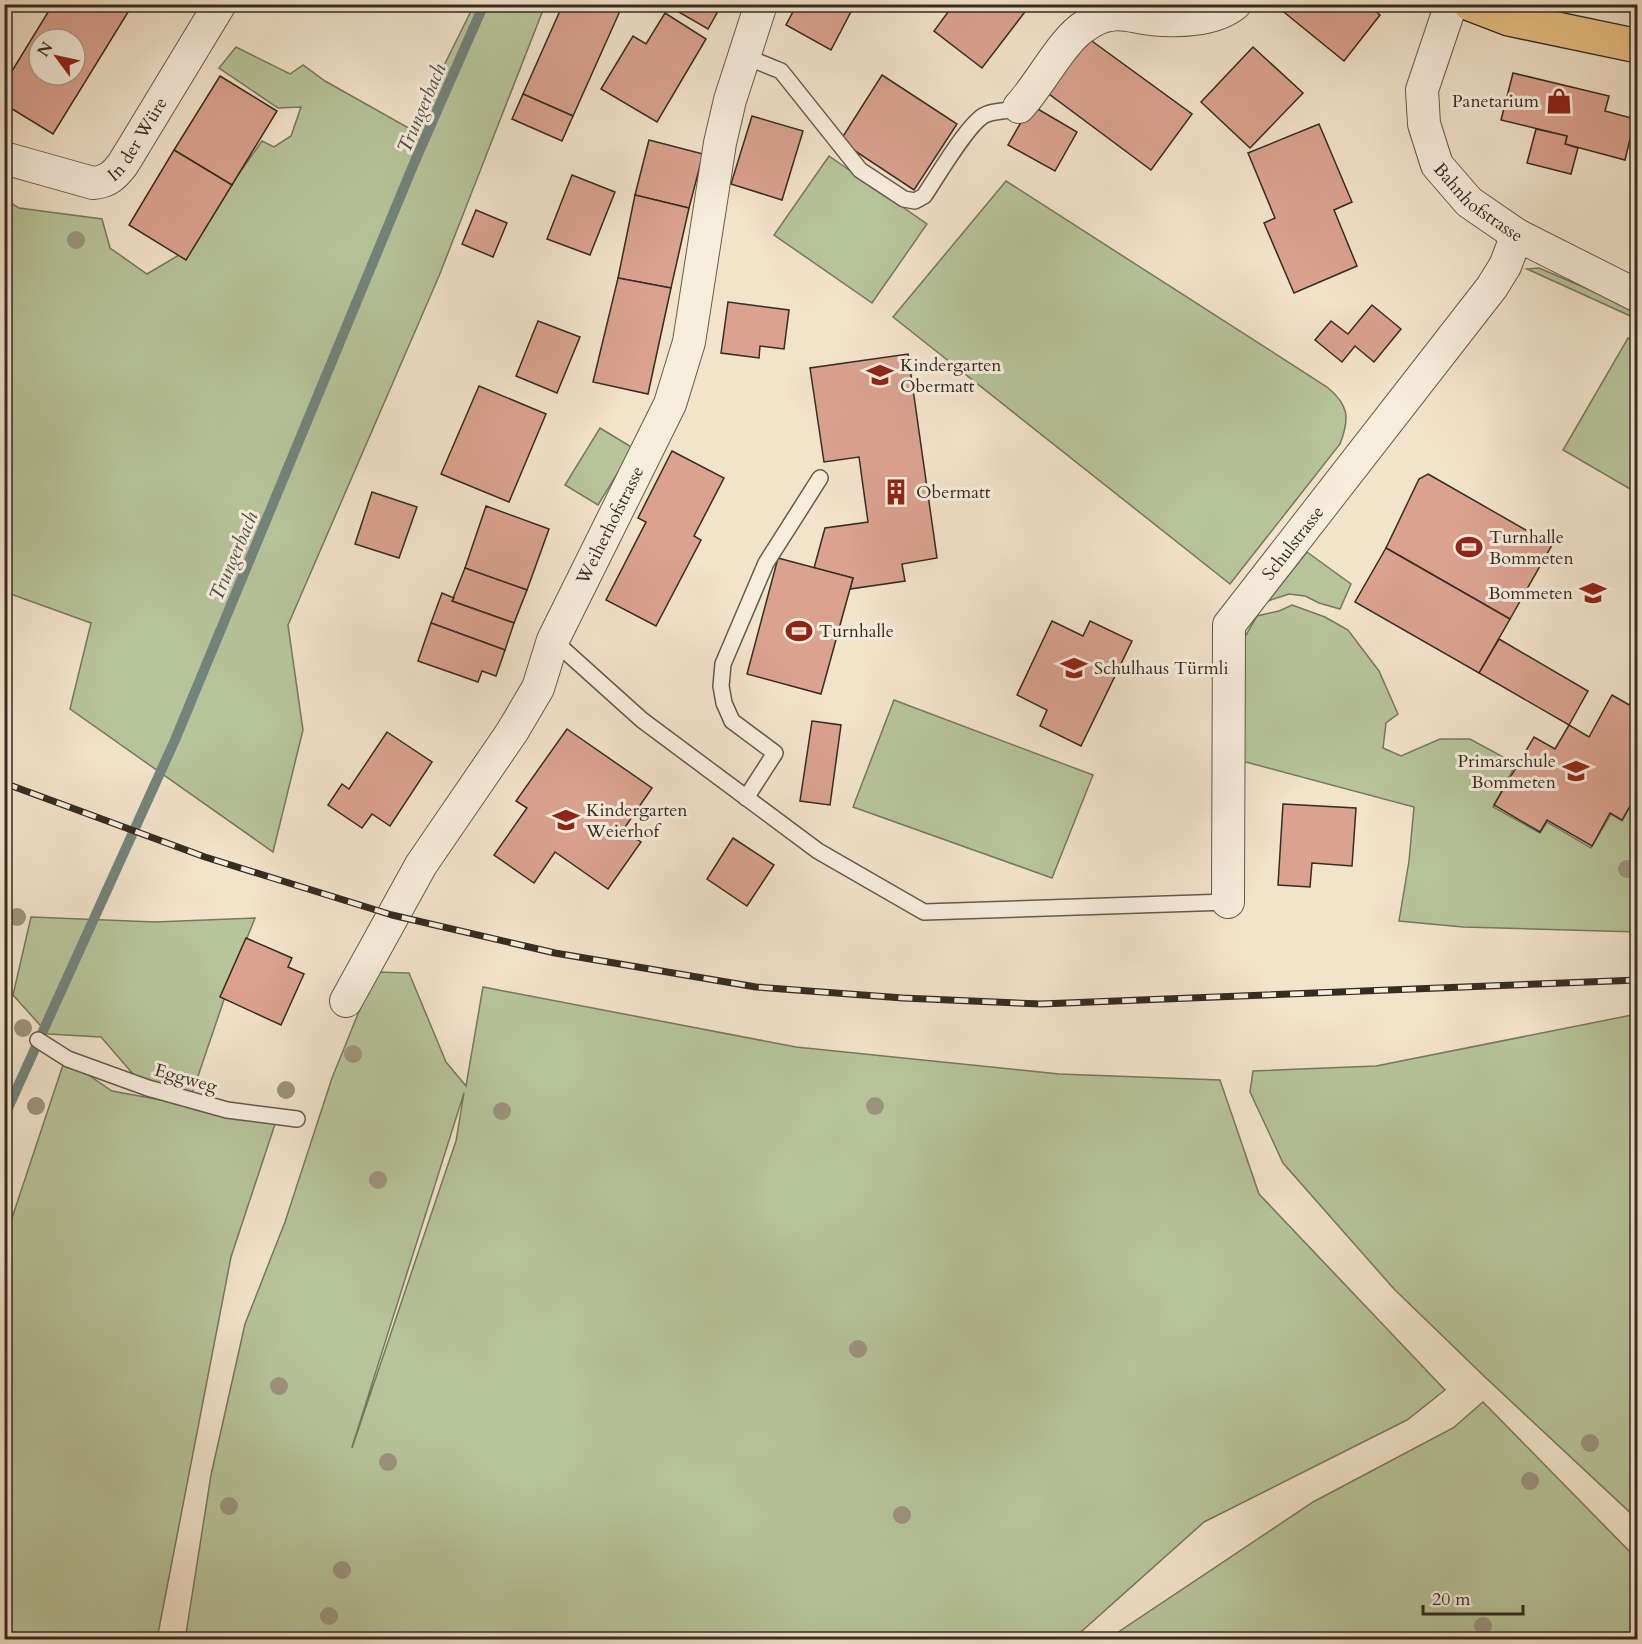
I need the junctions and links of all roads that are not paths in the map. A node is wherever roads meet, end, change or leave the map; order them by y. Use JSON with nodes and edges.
{"nodes":[{"id":1,"x":220,"y":4,"type":"edge"},
{"id":2,"x":761,"y":4,"type":"edge"},
{"id":3,"x":1235,"y":4,"type":"edge"},
{"id":4,"x":1450,"y":4,"type":"edge"},
{"id":5,"x":1470,"y":4,"type":"edge"},
{"id":6,"x":1638,"y":46,"type":"edge"},
{"id":7,"x":744,"y":56,"type":"junction"},
{"id":8,"x":1019,"y":107,"type":"joint"},
{"id":9,"x":4,"y":158,"type":"edge"},
{"id":10,"x":1516,"y":235,"type":"junction"},
{"id":11,"x":1638,"y":296,"type":"edge"},
{"id":12,"x":820,"y":478,"type":"dead end"},
{"id":13,"x":553,"y":640,"type":"junction"},
{"id":14,"x":746,"y":798,"type":"junction"},
{"id":15,"x":1228,"y":902,"type":"joint"},
{"id":16,"x":346,"y":1001,"type":"dead end"},
{"id":17,"x":38,"y":1040,"type":"dead end"},
{"id":18,"x":297,"y":1119,"type":"dead end"}],
"edges":[{"from":1,"to":9,"type":"street","name":"In der Würe"},
{"from":2,"to":7,"type":"street","name":"Weiherhofstrasse"},
{"from":3,"to":8,"type":"street"},
{"from":4,"to":10,"type":"street","name":"Bahnhofstrasse"},
{"from":5,"to":6,"type":"main road"},
{"from":7,"to":8,"type":"lane"},
{"from":7,"to":13,"type":"street","name":"Weiherhofstrasse"},
{"from":10,"to":11,"type":"street","name":"Bahnhofstrasse"},
{"from":10,"to":15,"type":"street","name":"Schulstrasse"},
{"from":12,"to":14,"type":"lane"},
{"from":13,"to":14,"type":"lane"},
{"from":13,"to":16,"type":"street","name":"Weiherhofstrasse"},
{"from":14,"to":15,"type":"lane"},
{"from":17,"to":18,"type":"lane","name":"Eggweg"}]}
